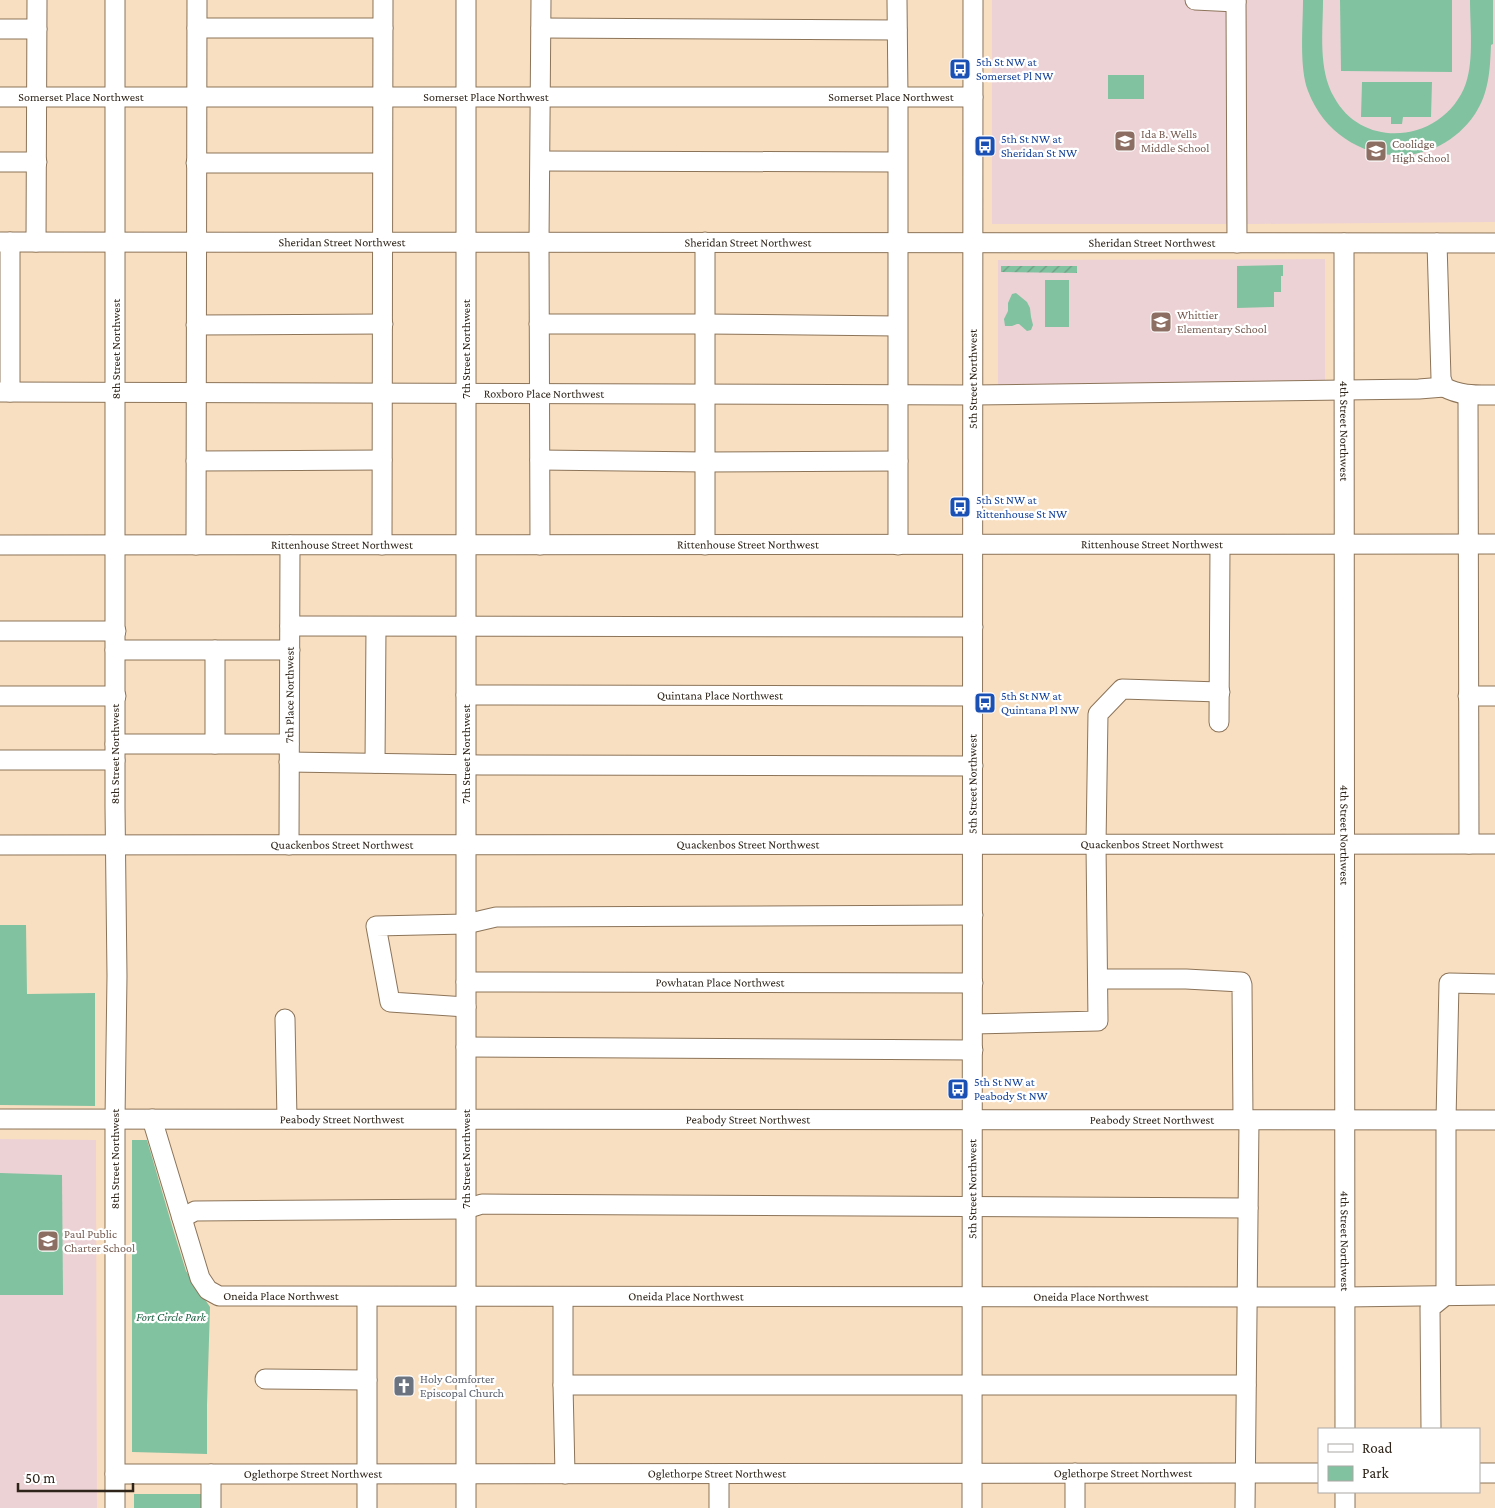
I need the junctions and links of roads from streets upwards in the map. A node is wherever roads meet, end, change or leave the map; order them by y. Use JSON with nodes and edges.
{"nodes":[{"id":1,"x":37,"y":0,"type":"edge"},
{"id":2,"x":115,"y":0,"type":"edge"},
{"id":3,"x":197,"y":0,"type":"edge"},
{"id":4,"x":383,"y":0,"type":"edge"},
{"id":5,"x":466,"y":0,"type":"edge"},
{"id":6,"x":541,"y":0,"type":"edge"},
{"id":7,"x":897,"y":0,"type":"edge"},
{"id":8,"x":973,"y":0,"type":"edge"},
{"id":9,"x":1195,"y":0,"type":"edge"},
{"id":10,"x":1236,"y":1,"type":"edge"},
{"id":11,"x":197,"y":28,"type":"junction"},
{"id":12,"x":383,"y":28,"type":"junction"},
{"id":13,"x":541,"y":28,"type":"junction"},
{"id":14,"x":0,"y":29,"type":"edge"},
{"id":15,"x":37,"y":29,"type":"junction"},
{"id":16,"x":897,"y":30,"type":"junction"},
{"id":17,"x":898,"y":96,"type":"junction"},
{"id":18,"x":973,"y":96,"type":"junction"},
{"id":19,"x":0,"y":97,"type":"edge"},
{"id":20,"x":37,"y":97,"type":"junction"},
{"id":21,"x":115,"y":97,"type":"junction"},
{"id":22,"x":197,"y":97,"type":"junction"},
{"id":23,"x":382,"y":97,"type":"junction"},
{"id":24,"x":466,"y":97,"type":"junction"},
{"id":25,"x":541,"y":97,"type":"junction"},
{"id":26,"x":541,"y":161,"type":"junction"},
{"id":27,"x":0,"y":162,"type":"edge"},
{"id":28,"x":37,"y":162,"type":"junction"},
{"id":29,"x":897,"y":162,"type":"junction"},
{"id":30,"x":196,"y":163,"type":"junction"},
{"id":31,"x":382,"y":163,"type":"junction"},
{"id":32,"x":5,"y":242,"type":"edge"},
{"id":33,"x":36,"y":242,"type":"junction"},
{"id":34,"x":116,"y":242,"type":"junction"},
{"id":35,"x":197,"y":242,"type":"junction"},
{"id":36,"x":382,"y":242,"type":"junction"},
{"id":37,"x":466,"y":242,"type":"junction"},
{"id":38,"x":539,"y":242,"type":"junction"},
{"id":39,"x":705,"y":242,"type":"junction"},
{"id":40,"x":897,"y":242,"type":"junction"},
{"id":41,"x":973,"y":242,"type":"junction"},
{"id":42,"x":1237,"y":243,"type":"junction"},
{"id":43,"x":1344,"y":243,"type":"junction"},
{"id":44,"x":1437,"y":243,"type":"junction"},
{"id":45,"x":1495,"y":243,"type":"edge"},
{"id":46,"x":383,"y":324,"type":"junction"},
{"id":47,"x":539,"y":324,"type":"junction"},
{"id":48,"x":706,"y":324,"type":"junction"},
{"id":49,"x":196,"y":325,"type":"junction"},
{"id":50,"x":897,"y":326,"type":"junction"},
{"id":51,"x":1444,"y":387,"type":"junction"},
{"id":52,"x":1344,"y":390,"type":"junction"},
{"id":53,"x":5,"y":392,"type":"edge"},
{"id":54,"x":115,"y":393,"type":"junction"},
{"id":55,"x":196,"y":394,"type":"junction"},
{"id":56,"x":383,"y":394,"type":"junction"},
{"id":57,"x":466,"y":394,"type":"junction"},
{"id":58,"x":539,"y":394,"type":"junction"},
{"id":59,"x":706,"y":394,"type":"junction"},
{"id":60,"x":897,"y":395,"type":"junction"},
{"id":61,"x":973,"y":395,"type":"junction"},
{"id":62,"x":1468,"y":395,"type":"junction"},
{"id":63,"x":1495,"y":395,"type":"edge"},
{"id":64,"x":196,"y":460,"type":"junction"},
{"id":65,"x":382,"y":460,"type":"junction"},
{"id":66,"x":540,"y":460,"type":"junction"},
{"id":67,"x":898,"y":461,"type":"junction"},
{"id":68,"x":706,"y":462,"type":"junction"},
{"id":69,"x":1468,"y":544,"type":"junction"},
{"id":70,"x":1495,"y":544,"type":"edge"},
{"id":71,"x":0,"y":545,"type":"edge"},
{"id":72,"x":116,"y":545,"type":"junction"},
{"id":73,"x":196,"y":545,"type":"junction"},
{"id":74,"x":290,"y":545,"type":"junction"},
{"id":75,"x":382,"y":545,"type":"junction"},
{"id":76,"x":466,"y":545,"type":"junction"},
{"id":77,"x":540,"y":545,"type":"junction"},
{"id":78,"x":705,"y":545,"type":"junction"},
{"id":79,"x":898,"y":545,"type":"junction"},
{"id":80,"x":973,"y":545,"type":"junction"},
{"id":81,"x":1220,"y":545,"type":"junction"},
{"id":82,"x":1344,"y":545,"type":"junction"},
{"id":83,"x":290,"y":626,"type":"junction"},
{"id":84,"x":376,"y":627,"type":"junction"},
{"id":85,"x":466,"y":627,"type":"junction"},
{"id":86,"x":973,"y":627,"type":"junction"},
{"id":87,"x":0,"y":631,"type":"edge"},
{"id":88,"x":116,"y":641,"type":"junction"},
{"id":89,"x":215,"y":650,"type":"junction"},
{"id":90,"x":290,"y":650,"type":"junction"},
{"id":91,"x":1220,"y":692,"type":"junction"},
{"id":92,"x":466,"y":695,"type":"junction"},
{"id":93,"x":0,"y":696,"type":"edge"},
{"id":94,"x":116,"y":696,"type":"junction"},
{"id":95,"x":973,"y":696,"type":"junction"},
{"id":96,"x":1468,"y":696,"type":"junction"},
{"id":97,"x":1495,"y":696,"type":"edge"},
{"id":98,"x":1219,"y":722,"type":"dead end"},
{"id":99,"x":215,"y":744,"type":"junction"},
{"id":100,"x":115,"y":752,"type":"junction"},
{"id":101,"x":289,"y":753,"type":"junction"},
{"id":102,"x":0,"y":760,"type":"edge"},
{"id":103,"x":375,"y":763,"type":"junction"},
{"id":104,"x":466,"y":764,"type":"junction"},
{"id":105,"x":973,"y":766,"type":"junction"},
{"id":106,"x":1345,"y":844,"type":"junction"},
{"id":107,"x":1469,"y":844,"type":"junction"},
{"id":108,"x":1495,"y":844,"type":"edge"},
{"id":109,"x":0,"y":845,"type":"edge"},
{"id":110,"x":116,"y":845,"type":"junction"},
{"id":111,"x":289,"y":845,"type":"junction"},
{"id":112,"x":466,"y":845,"type":"junction"},
{"id":113,"x":973,"y":845,"type":"junction"},
{"id":114,"x":1096,"y":845,"type":"junction"},
{"id":115,"x":972,"y":915,"type":"junction"},
{"id":116,"x":466,"y":924,"type":"junction"},
{"id":117,"x":1098,"y":979,"type":"junction"},
{"id":118,"x":466,"y":982,"type":"junction"},
{"id":119,"x":972,"y":983,"type":"junction"},
{"id":120,"x":1495,"y":984,"type":"edge"},
{"id":121,"x":466,"y":1007,"type":"junction"},
{"id":122,"x":286,"y":1019,"type":"dead end"},
{"id":123,"x":972,"y":1024,"type":"junction"},
{"id":124,"x":466,"y":1046,"type":"junction"},
{"id":125,"x":972,"y":1050,"type":"junction"},
{"id":126,"x":0,"y":1119,"type":"edge"},
{"id":127,"x":115,"y":1120,"type":"junction"},
{"id":128,"x":152,"y":1120,"type":"junction"},
{"id":129,"x":288,"y":1120,"type":"junction"},
{"id":130,"x":466,"y":1120,"type":"junction"},
{"id":131,"x":972,"y":1120,"type":"junction"},
{"id":132,"x":1246,"y":1120,"type":"junction"},
{"id":133,"x":1345,"y":1120,"type":"junction"},
{"id":134,"x":1446,"y":1120,"type":"junction"},
{"id":135,"x":1495,"y":1120,"type":"edge"},
{"id":136,"x":972,"y":1206,"type":"junction"},
{"id":137,"x":1248,"y":1208,"type":"junction"},
{"id":138,"x":466,"y":1209,"type":"junction"},
{"id":139,"x":182,"y":1218,"type":"junction"},
{"id":140,"x":1446,"y":1295,"type":"junction"},
{"id":141,"x":1495,"y":1295,"type":"edge"},
{"id":142,"x":367,"y":1297,"type":"junction"},
{"id":143,"x":466,"y":1297,"type":"junction"},
{"id":144,"x":563,"y":1297,"type":"junction"},
{"id":145,"x":972,"y":1297,"type":"junction"},
{"id":146,"x":1247,"y":1297,"type":"junction"},
{"id":147,"x":1345,"y":1297,"type":"junction"},
{"id":148,"x":265,"y":1379,"type":"dead end"},
{"id":149,"x":367,"y":1380,"type":"junction"},
{"id":150,"x":563,"y":1385,"type":"junction"},
{"id":151,"x":972,"y":1385,"type":"junction"},
{"id":152,"x":1246,"y":1385,"type":"junction"},
{"id":153,"x":1345,"y":1428,"type":"edge"},
{"id":154,"x":1431,"y":1428,"type":"edge"},
{"id":155,"x":972,"y":1473,"type":"junction"},
{"id":156,"x":1074,"y":1473,"type":"junction"},
{"id":157,"x":1246,"y":1473,"type":"junction"},
{"id":158,"x":1318,"y":1473,"type":"edge"},
{"id":159,"x":1480,"y":1473,"type":"edge"},
{"id":160,"x":1495,"y":1473,"type":"edge"},
{"id":161,"x":115,"y":1474,"type":"junction"},
{"id":162,"x":211,"y":1474,"type":"junction"},
{"id":163,"x":367,"y":1474,"type":"junction"},
{"id":164,"x":466,"y":1474,"type":"junction"},
{"id":165,"x":565,"y":1474,"type":"junction"},
{"id":166,"x":719,"y":1474,"type":"junction"},
{"id":167,"x":1345,"y":1493,"type":"edge"},
{"id":168,"x":115,"y":1508,"type":"edge"},
{"id":169,"x":211,"y":1508,"type":"edge"},
{"id":170,"x":367,"y":1508,"type":"edge"},
{"id":171,"x":466,"y":1508,"type":"edge"},
{"id":172,"x":719,"y":1508,"type":"edge"},
{"id":173,"x":972,"y":1508,"type":"edge"},
{"id":174,"x":1075,"y":1508,"type":"edge"},
{"id":175,"x":1245,"y":1508,"type":"edge"},
{"id":176,"x":1345,"y":1508,"type":"edge"}],
"edges":[{"from":1,"to":15,"type":"street"},
{"from":2,"to":21,"type":"street","name":"8th Street Northwest"},
{"from":3,"to":11,"type":"street"},
{"from":4,"to":12,"type":"street"},
{"from":5,"to":24,"type":"street","name":"7th Street Northwest"},
{"from":6,"to":13,"type":"street"},
{"from":7,"to":16,"type":"street"},
{"from":8,"to":18,"type":"street","name":"5th Street Northwest"},
{"from":9,"to":10,"type":"street"},
{"from":10,"to":42,"type":"street"},
{"from":11,"to":12,"type":"street"},
{"from":11,"to":22,"type":"street"},
{"from":12,"to":23,"type":"street"},
{"from":13,"to":16,"type":"street"},
{"from":13,"to":25,"type":"street"},
{"from":14,"to":15,"type":"street"},
{"from":15,"to":20,"type":"street"},
{"from":16,"to":17,"type":"street"},
{"from":17,"to":18,"type":"street","name":"Somerset Place Northwest"},
{"from":17,"to":25,"type":"street","name":"Somerset Place Northwest"},
{"from":17,"to":29,"type":"street"},
{"from":18,"to":41,"type":"street","name":"5th Street Northwest"},
{"from":19,"to":20,"type":"street","name":"Somerset Place Northwest"},
{"from":20,"to":21,"type":"street","name":"Somerset Place Northwest"},
{"from":20,"to":28,"type":"street"},
{"from":21,"to":22,"type":"street","name":"Somerset Place Northwest"},
{"from":21,"to":34,"type":"street","name":"8th Street Northwest"},
{"from":22,"to":23,"type":"street","name":"Somerset Place Northwest"},
{"from":22,"to":30,"type":"street"},
{"from":23,"to":24,"type":"street","name":"Somerset Place Northwest"},
{"from":23,"to":31,"type":"street"},
{"from":24,"to":25,"type":"street","name":"Somerset Place Northwest"},
{"from":24,"to":37,"type":"street","name":"7th Street Northwest"},
{"from":25,"to":26,"type":"street"},
{"from":26,"to":29,"type":"street"},
{"from":26,"to":38,"type":"street"},
{"from":27,"to":28,"type":"street"},
{"from":28,"to":33,"type":"street"},
{"from":29,"to":40,"type":"street"},
{"from":30,"to":31,"type":"street"},
{"from":30,"to":35,"type":"street"},
{"from":31,"to":36,"type":"street"},
{"from":32,"to":33,"type":"street","name":"Sheridan Street Northwest"},
{"from":32,"to":53,"type":"street"},
{"from":33,"to":34,"type":"street","name":"Sheridan Street Northwest"},
{"from":34,"to":35,"type":"street","name":"Sheridan Street Northwest"},
{"from":34,"to":54,"type":"street","name":"8th Street Northwest"},
{"from":35,"to":36,"type":"street","name":"Sheridan Street Northwest"},
{"from":35,"to":49,"type":"street"},
{"from":36,"to":37,"type":"street","name":"Sheridan Street Northwest"},
{"from":36,"to":46,"type":"street"},
{"from":37,"to":38,"type":"street","name":"Sheridan Street Northwest"},
{"from":37,"to":57,"type":"street","name":"7th Street Northwest"},
{"from":38,"to":39,"type":"street","name":"Sheridan Street Northwest"},
{"from":38,"to":47,"type":"street"},
{"from":39,"to":40,"type":"street","name":"Sheridan Street Northwest"},
{"from":39,"to":48,"type":"street"},
{"from":40,"to":41,"type":"street","name":"Sheridan Street Northwest"},
{"from":40,"to":50,"type":"street"},
{"from":41,"to":42,"type":"street","name":"Sheridan Street Northwest"},
{"from":41,"to":61,"type":"street","name":"5th Street Northwest"},
{"from":42,"to":43,"type":"street","name":"Sheridan Street Northwest"},
{"from":43,"to":44,"type":"street","name":"Sheridan Street Northwest"},
{"from":43,"to":52,"type":"street","name":"4th Street Northwest"},
{"from":44,"to":45,"type":"street","name":"Sheridan Street Northwest"},
{"from":44,"to":51,"type":"street"},
{"from":46,"to":49,"type":"street"},
{"from":46,"to":56,"type":"street"},
{"from":47,"to":48,"type":"street"},
{"from":47,"to":58,"type":"street"},
{"from":48,"to":50,"type":"street"},
{"from":48,"to":59,"type":"street"},
{"from":49,"to":55,"type":"street"},
{"from":50,"to":60,"type":"street"},
{"from":51,"to":52,"type":"street","name":"Roxboro Place Northwest"},
{"from":51,"to":62,"type":"street"},
{"from":52,"to":61,"type":"street","name":"Roxboro Place Northwest"},
{"from":52,"to":82,"type":"street","name":"4th Street Northwest"},
{"from":53,"to":54,"type":"street","name":"Roxboro Place Northwest"},
{"from":54,"to":55,"type":"street","name":"Roxboro Place Northwest"},
{"from":54,"to":72,"type":"street","name":"8th Street Northwest"},
{"from":55,"to":56,"type":"street","name":"Roxboro Place Northwest"},
{"from":55,"to":64,"type":"street"},
{"from":56,"to":57,"type":"street","name":"Roxboro Place Northwest"},
{"from":56,"to":65,"type":"street"},
{"from":57,"to":58,"type":"street","name":"Roxboro Place Northwest"},
{"from":57,"to":76,"type":"street","name":"7th Street Northwest"},
{"from":58,"to":59,"type":"street","name":"Roxboro Place Northwest"},
{"from":58,"to":66,"type":"street"},
{"from":59,"to":60,"type":"street","name":"Roxboro Place Northwest"},
{"from":59,"to":68,"type":"street"},
{"from":60,"to":61,"type":"street","name":"Roxboro Place Northwest"},
{"from":60,"to":67,"type":"street"},
{"from":61,"to":80,"type":"street","name":"5th Street Northwest"},
{"from":62,"to":63,"type":"street"},
{"from":62,"to":69,"type":"street"},
{"from":64,"to":65,"type":"street"},
{"from":64,"to":73,"type":"street"},
{"from":65,"to":75,"type":"street"},
{"from":66,"to":68,"type":"street"},
{"from":66,"to":77,"type":"street"},
{"from":67,"to":68,"type":"street"},
{"from":67,"to":79,"type":"street"},
{"from":68,"to":78,"type":"street"},
{"from":69,"to":70,"type":"street","name":"Rittenhouse Street Northwest"},
{"from":69,"to":82,"type":"street","name":"Rittenhouse Street Northwest"},
{"from":69,"to":96,"type":"street"},
{"from":71,"to":72,"type":"street","name":"Rittenhouse Street Northwest"},
{"from":72,"to":73,"type":"street","name":"Rittenhouse Street Northwest"},
{"from":72,"to":88,"type":"street","name":"8th Street Northwest"},
{"from":73,"to":74,"type":"street","name":"Rittenhouse Street Northwest"},
{"from":74,"to":75,"type":"street","name":"Rittenhouse Street Northwest"},
{"from":74,"to":83,"type":"street","name":"7th Place Northwest"},
{"from":75,"to":76,"type":"street","name":"Rittenhouse Street Northwest"},
{"from":76,"to":77,"type":"street","name":"Rittenhouse Street Northwest"},
{"from":76,"to":85,"type":"street","name":"7th Street Northwest"},
{"from":77,"to":78,"type":"street","name":"Rittenhouse Street Northwest"},
{"from":78,"to":79,"type":"street","name":"Rittenhouse Street Northwest"},
{"from":79,"to":80,"type":"street","name":"Rittenhouse Street Northwest"},
{"from":80,"to":81,"type":"street","name":"Rittenhouse Street Northwest"},
{"from":80,"to":86,"type":"street","name":"5th Street Northwest"},
{"from":81,"to":82,"type":"street","name":"Rittenhouse Street Northwest"},
{"from":81,"to":91,"type":"street"},
{"from":82,"to":106,"type":"street","name":"4th Street Northwest"},
{"from":83,"to":84,"type":"street"},
{"from":83,"to":90,"type":"street","name":"7th Place Northwest"},
{"from":84,"to":85,"type":"street"},
{"from":84,"to":103,"type":"street"},
{"from":85,"to":86,"type":"street"},
{"from":85,"to":92,"type":"street","name":"7th Street Northwest"},
{"from":86,"to":95,"type":"street","name":"5th Street Northwest"},
{"from":87,"to":88,"type":"street"},
{"from":88,"to":89,"type":"street"},
{"from":88,"to":94,"type":"street","name":"8th Street Northwest"},
{"from":89,"to":90,"type":"street"},
{"from":89,"to":99,"type":"street"},
{"from":90,"to":101,"type":"street","name":"7th Place Northwest"},
{"from":91,"to":98,"type":"street"},
{"from":91,"to":114,"type":"street"},
{"from":92,"to":95,"type":"street","name":"Quintana Place Northwest"},
{"from":92,"to":104,"type":"street","name":"7th Street Northwest"},
{"from":93,"to":94,"type":"street"},
{"from":94,"to":100,"type":"street","name":"8th Street Northwest"},
{"from":95,"to":105,"type":"street","name":"5th Street Northwest"},
{"from":96,"to":97,"type":"street"},
{"from":96,"to":107,"type":"street"},
{"from":99,"to":100,"type":"street"},
{"from":99,"to":101,"type":"street"},
{"from":100,"to":102,"type":"street"},
{"from":100,"to":110,"type":"street","name":"8th Street Northwest"},
{"from":101,"to":103,"type":"street"},
{"from":101,"to":111,"type":"street","name":"7th Place Northwest"},
{"from":103,"to":104,"type":"street"},
{"from":104,"to":105,"type":"street"},
{"from":104,"to":112,"type":"street","name":"7th Street Northwest"},
{"from":105,"to":113,"type":"street","name":"5th Street Northwest"},
{"from":106,"to":107,"type":"street","name":"Quackenbos Street Northwest"},
{"from":106,"to":114,"type":"street","name":"Quackenbos Street Northwest"},
{"from":106,"to":133,"type":"street","name":"4th Street Northwest"},
{"from":107,"to":108,"type":"street","name":"Quackenbos Street Northwest"},
{"from":109,"to":110,"type":"street","name":"Quackenbos Street Northwest"},
{"from":110,"to":111,"type":"street","name":"Quackenbos Street Northwest"},
{"from":110,"to":127,"type":"street","name":"8th Street Northwest"},
{"from":111,"to":112,"type":"street","name":"Quackenbos Street Northwest"},
{"from":112,"to":113,"type":"street","name":"Quackenbos Street Northwest"},
{"from":112,"to":116,"type":"street","name":"7th Street Northwest"},
{"from":113,"to":114,"type":"street","name":"Quackenbos Street Northwest"},
{"from":113,"to":115,"type":"street","name":"5th Street Northwest"},
{"from":114,"to":117,"type":"street"},
{"from":115,"to":116,"type":"street"},
{"from":115,"to":119,"type":"street","name":"5th Street Northwest"},
{"from":116,"to":118,"type":"street","name":"7th Street Northwest"},
{"from":116,"to":121,"type":"street"},
{"from":117,"to":123,"type":"street"},
{"from":117,"to":132,"type":"street"},
{"from":118,"to":119,"type":"street","name":"Powhatan Place Northwest"},
{"from":118,"to":121,"type":"street","name":"7th Street Northwest"},
{"from":119,"to":123,"type":"street","name":"5th Street Northwest"},
{"from":120,"to":134,"type":"street"},
{"from":121,"to":124,"type":"street","name":"7th Street Northwest"},
{"from":122,"to":129,"type":"street"},
{"from":123,"to":125,"type":"street","name":"5th Street Northwest"},
{"from":124,"to":125,"type":"street"},
{"from":124,"to":130,"type":"street","name":"7th Street Northwest"},
{"from":125,"to":131,"type":"street","name":"5th Street Northwest"},
{"from":126,"to":127,"type":"street","name":"Peabody Street Northwest"},
{"from":127,"to":128,"type":"street","name":"Peabody Street Northwest"},
{"from":127,"to":161,"type":"street","name":"8th Street Northwest"},
{"from":128,"to":129,"type":"street","name":"Peabody Street Northwest"},
{"from":128,"to":139,"type":"street","name":"Oneida Place Northwest"},
{"from":129,"to":130,"type":"street","name":"Peabody Street Northwest"},
{"from":130,"to":131,"type":"street","name":"Peabody Street Northwest"},
{"from":130,"to":138,"type":"street","name":"7th Street Northwest"},
{"from":131,"to":132,"type":"street","name":"Peabody Street Northwest"},
{"from":131,"to":136,"type":"street","name":"5th Street Northwest"},
{"from":132,"to":133,"type":"street","name":"Peabody Street Northwest"},
{"from":132,"to":137,"type":"street"},
{"from":133,"to":134,"type":"street","name":"Peabody Street Northwest"},
{"from":133,"to":147,"type":"street","name":"4th Street Northwest"},
{"from":134,"to":135,"type":"street","name":"Peabody Street Northwest"},
{"from":134,"to":140,"type":"street"},
{"from":136,"to":137,"type":"street"},
{"from":136,"to":138,"type":"street"},
{"from":136,"to":145,"type":"street","name":"5th Street Northwest"},
{"from":137,"to":146,"type":"street"},
{"from":138,"to":139,"type":"street"},
{"from":138,"to":143,"type":"street","name":"7th Street Northwest"},
{"from":139,"to":142,"type":"street","name":"Oneida Place Northwest"},
{"from":140,"to":141,"type":"street","name":"Oneida Place Northwest"},
{"from":140,"to":147,"type":"street","name":"Oneida Place Northwest"},
{"from":140,"to":154,"type":"street"},
{"from":142,"to":143,"type":"street","name":"Oneida Place Northwest"},
{"from":142,"to":149,"type":"street"},
{"from":143,"to":144,"type":"street","name":"Oneida Place Northwest"},
{"from":143,"to":164,"type":"street","name":"7th Street Northwest"},
{"from":144,"to":145,"type":"street","name":"Oneida Place Northwest"},
{"from":144,"to":150,"type":"street"},
{"from":145,"to":146,"type":"street","name":"Oneida Place Northwest"},
{"from":145,"to":151,"type":"street","name":"5th Street Northwest"},
{"from":146,"to":147,"type":"street","name":"Oneida Place Northwest"},
{"from":146,"to":152,"type":"street"},
{"from":147,"to":153,"type":"street","name":"4th Street Northwest"},
{"from":148,"to":149,"type":"street"},
{"from":149,"to":163,"type":"street"},
{"from":150,"to":151,"type":"street"},
{"from":150,"to":165,"type":"street"},
{"from":151,"to":152,"type":"street"},
{"from":151,"to":155,"type":"street","name":"5th Street Northwest"},
{"from":152,"to":157,"type":"street"},
{"from":155,"to":156,"type":"street","name":"Oglethorpe Street Northwest"},
{"from":155,"to":166,"type":"street","name":"Oglethorpe Street Northwest"},
{"from":155,"to":173,"type":"street","name":"5th Street Northwest"},
{"from":156,"to":157,"type":"street","name":"Oglethorpe Street Northwest"},
{"from":156,"to":174,"type":"street"},
{"from":157,"to":158,"type":"street","name":"Oglethorpe Street Northwest"},
{"from":157,"to":175,"type":"street"},
{"from":159,"to":160,"type":"street"},
{"from":161,"to":162,"type":"street","name":"Oglethorpe Street Northwest"},
{"from":161,"to":168,"type":"street","name":"8th Street Northwest"},
{"from":162,"to":163,"type":"street","name":"Oglethorpe Street Northwest"},
{"from":162,"to":169,"type":"street"},
{"from":163,"to":164,"type":"street","name":"Oglethorpe Street Northwest"},
{"from":163,"to":170,"type":"street"},
{"from":164,"to":165,"type":"street","name":"Oglethorpe Street Northwest"},
{"from":164,"to":171,"type":"street","name":"7th Street Northwest"},
{"from":165,"to":166,"type":"street","name":"Oglethorpe Street Northwest"},
{"from":166,"to":172,"type":"street"},
{"from":167,"to":176,"type":"street"}]}
